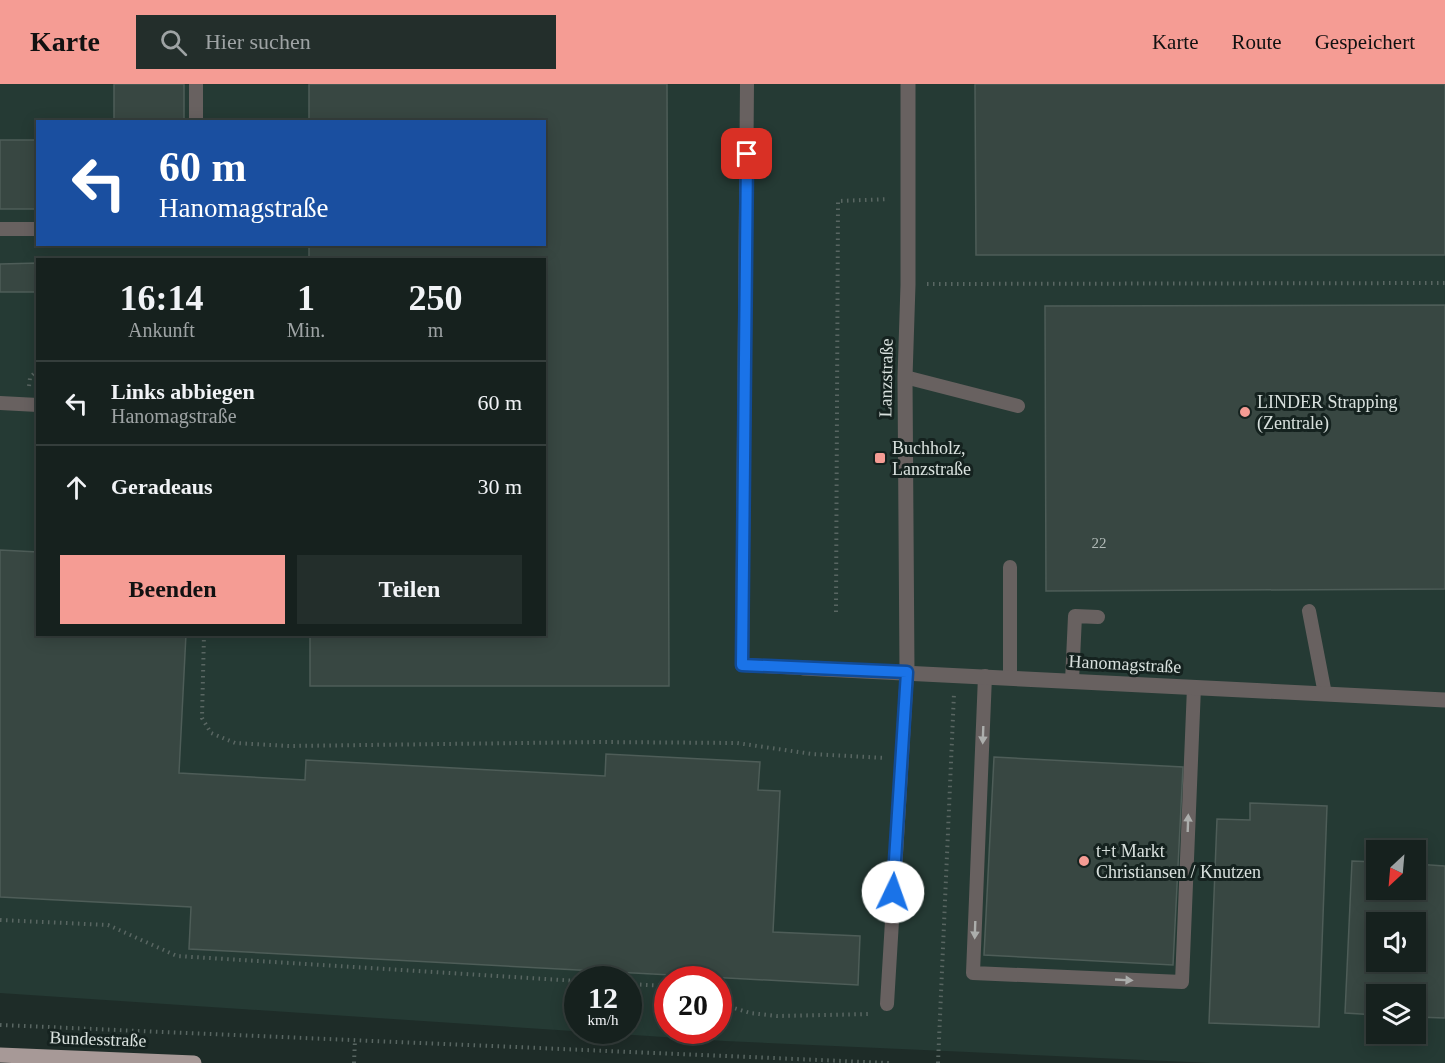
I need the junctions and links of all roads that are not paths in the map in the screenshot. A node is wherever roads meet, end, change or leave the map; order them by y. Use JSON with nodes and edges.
{"nodes":[{"id":1,"x":196,"y":84,"type":"edge"},
{"id":2,"x":747,"y":84,"type":"edge"},
{"id":3,"x":908,"y":84,"type":"edge"},
{"id":4,"x":196,"y":120,"type":"edge"},
{"id":5,"x":0,"y":229,"type":"edge"},
{"id":6,"x":36,"y":229,"type":"edge"},
{"id":7,"x":905,"y":377,"type":"junction"},
{"id":8,"x":0,"y":403,"type":"edge"},
{"id":9,"x":36,"y":405,"type":"edge"},
{"id":10,"x":1018,"y":406,"type":"dead end"},
{"id":11,"x":1010,"y":567,"type":"dead end"},
{"id":12,"x":1309,"y":611,"type":"dead end"},
{"id":13,"x":1098,"y":617,"type":"dead end"},
{"id":14,"x":803,"y":668,"type":"joint"},
{"id":15,"x":907,"y":672,"type":"junction"},
{"id":16,"x":985,"y":676,"type":"junction"},
{"id":17,"x":1010,"y":678,"type":"junction"},
{"id":18,"x":1072,"y":681,"type":"junction"},
{"id":19,"x":1194,"y":687,"type":"junction"},
{"id":20,"x":1325,"y":694,"type":"junction"},
{"id":21,"x":1445,"y":700,"type":"edge"},
{"id":22,"x":887,"y":1004,"type":"road end"},
{"id":23,"x":0,"y":1055,"type":"edge"},
{"id":24,"x":194,"y":1063,"type":"edge"}],
"edges":[{"from":1,"to":4,"type":"lane"},
{"from":2,"to":14,"type":"lane"},
{"from":3,"to":7,"type":"street","name":"Lanzstraße"},
{"from":5,"to":6,"type":"lane"},
{"from":7,"to":10,"type":"lane"},
{"from":7,"to":15,"type":"street","name":"Lanzstraße"},
{"from":8,"to":9,"type":"lane"},
{"from":11,"to":17,"type":"lane"},
{"from":12,"to":20,"type":"lane"},
{"from":13,"to":18,"type":"lane"},
{"from":14,"to":15,"type":"street","name":"Hanomagstraße"},
{"from":15,"to":16,"type":"street","name":"Hanomagstraße"},
{"from":15,"to":22,"type":"lane"},
{"from":16,"to":17,"type":"street","name":"Hanomagstraße"},
{"from":16,"to":19,"type":"lane","one_way":true},
{"from":17,"to":18,"type":"street","name":"Hanomagstraße"},
{"from":18,"to":19,"type":"street","name":"Hanomagstraße"},
{"from":19,"to":20,"type":"street","name":"Hanomagstraße"},
{"from":20,"to":21,"type":"street","name":"Hanomagstraße"},
{"from":23,"to":24,"type":"main road","name":"Bundesstraße"}]}
